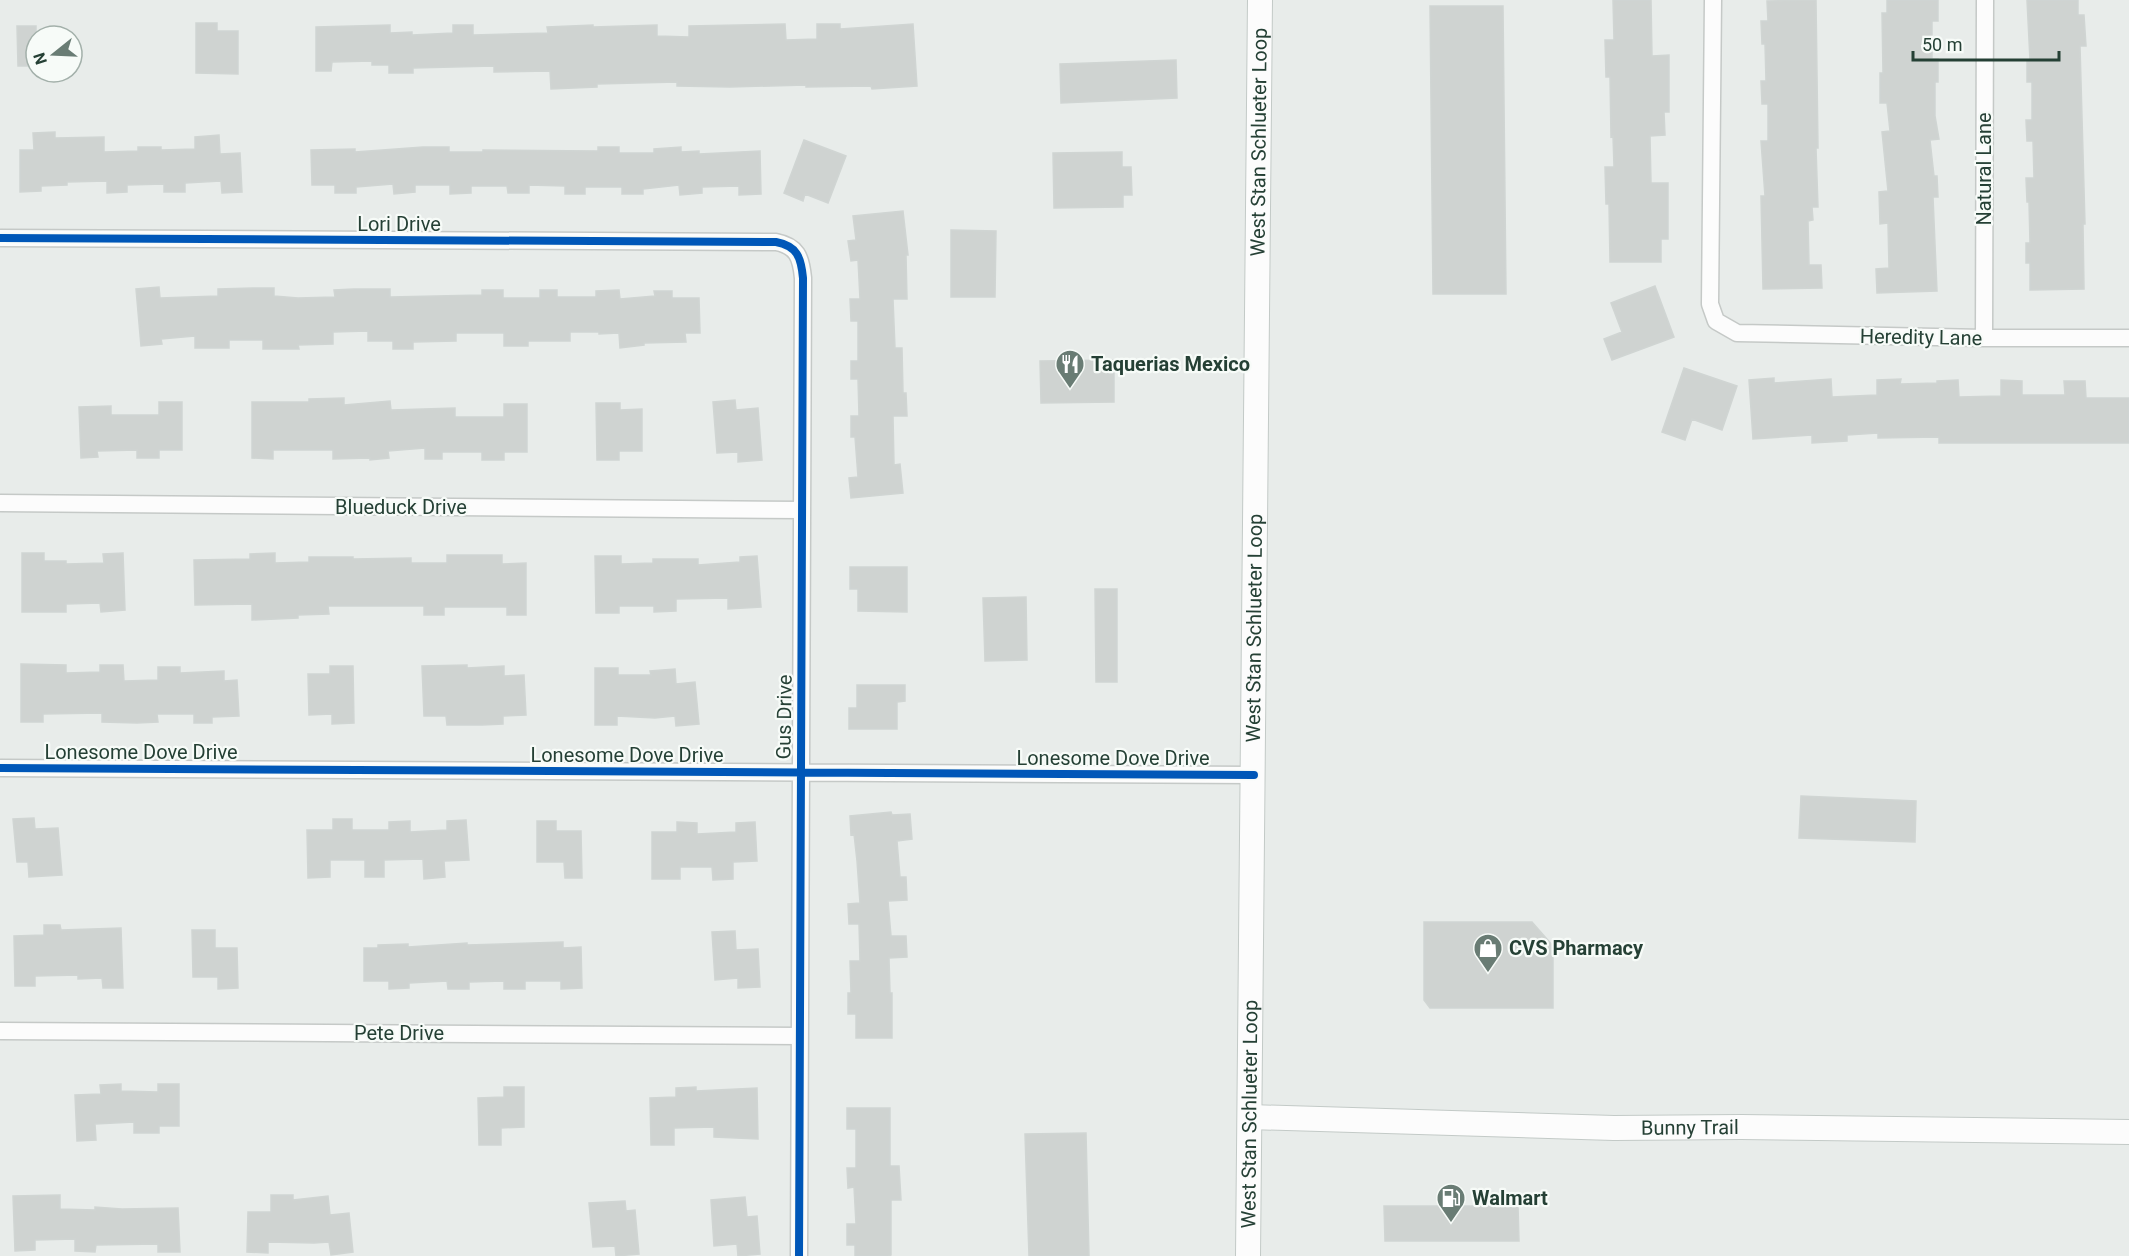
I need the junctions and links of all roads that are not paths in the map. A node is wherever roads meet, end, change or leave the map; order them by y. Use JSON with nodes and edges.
{"nodes":[{"id":1,"x":1260,"y":0,"type":"edge"},
{"id":2,"x":1713,"y":0,"type":"edge"},
{"id":3,"x":1984,"y":0,"type":"edge"},
{"id":4,"x":0,"y":238,"type":"edge"},
{"id":5,"x":795,"y":252,"type":"joint"},
{"id":6,"x":1984,"y":338,"type":"junction"},
{"id":7,"x":2129,"y":338,"type":"edge"},
{"id":8,"x":0,"y":503,"type":"edge"},
{"id":9,"x":802,"y":510,"type":"junction"},
{"id":10,"x":0,"y":768,"type":"edge"},
{"id":11,"x":800,"y":772,"type":"junction"},
{"id":12,"x":1254,"y":775,"type":"junction"},
{"id":13,"x":0,"y":1031,"type":"edge"},
{"id":14,"x":799,"y":1036,"type":"junction"},
{"id":15,"x":1250,"y":1117,"type":"junction"},
{"id":16,"x":2129,"y":1132,"type":"edge"},
{"id":17,"x":799,"y":1256,"type":"edge"},
{"id":18,"x":1248,"y":1256,"type":"edge"}],
"edges":[{"from":1,"to":12,"type":"main road","name":"West Stan Schlueter Loop"},
{"from":2,"to":6,"type":"street","name":"Heredity Lane"},
{"from":3,"to":6,"type":"street","name":"Natural Lane"},
{"from":4,"to":5,"type":"street","name":"Lori Drive"},
{"from":5,"to":9,"type":"street","name":"Gus Drive"},
{"from":6,"to":7,"type":"street","name":"Heredity Lane"},
{"from":8,"to":9,"type":"street","name":"Blueduck Drive"},
{"from":9,"to":11,"type":"street","name":"Gus Drive"},
{"from":10,"to":11,"type":"street","name":"Lonesome Dove Drive"},
{"from":11,"to":12,"type":"street","name":"Lonesome Dove Drive"},
{"from":11,"to":14,"type":"street","name":"Gus Drive"},
{"from":12,"to":15,"type":"main road","name":"West Stan Schlueter Loop"},
{"from":13,"to":14,"type":"street","name":"Pete Drive"},
{"from":14,"to":17,"type":"street","name":"Gus Drive"},
{"from":15,"to":16,"type":"main road","name":"Bunny Trail"},
{"from":15,"to":18,"type":"main road","name":"West Stan Schlueter Loop"}]}
